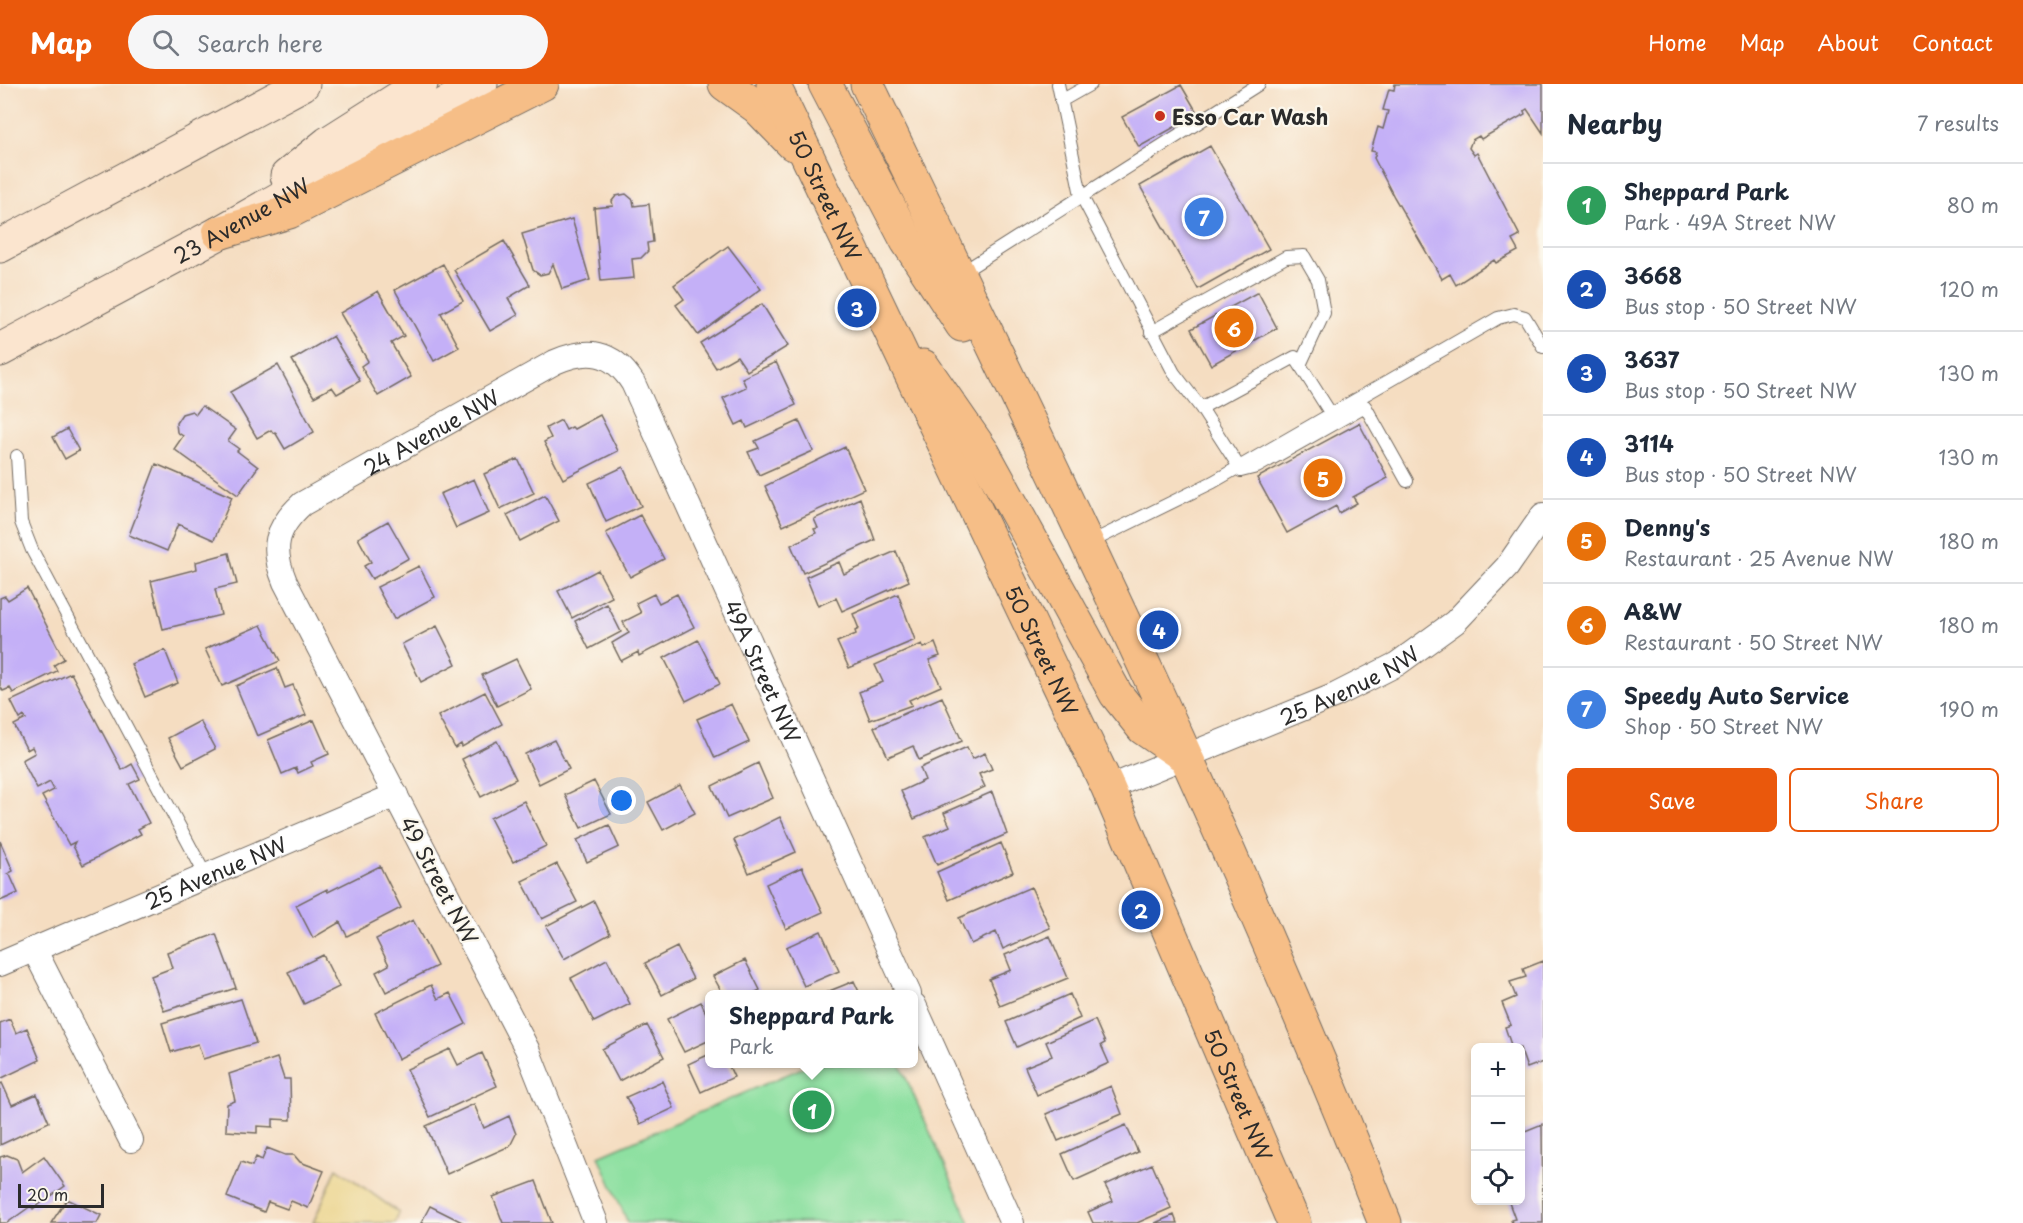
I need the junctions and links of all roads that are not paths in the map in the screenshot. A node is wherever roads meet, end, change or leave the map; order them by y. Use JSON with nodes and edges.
{"nodes":[{"id":1,"x":303,"y":84,"type":"edge"},
{"id":2,"x":421,"y":84,"type":"edge"},
{"id":3,"x":481,"y":84,"type":"edge"},
{"id":4,"x":542,"y":84,"type":"edge"},
{"id":5,"x":725,"y":84,"type":"edge"},
{"id":6,"x":773,"y":84,"type":"edge"},
{"id":7,"x":825,"y":84,"type":"edge"},
{"id":8,"x":867,"y":84,"type":"edge"},
{"id":9,"x":889,"y":84,"type":"edge"},
{"id":10,"x":1058,"y":84,"type":"edge"},
{"id":11,"x":1091,"y":84,"type":"edge"},
{"id":12,"x":1258,"y":84,"type":"edge"},
{"id":13,"x":1061,"y":101,"type":"junction"},
{"id":14,"x":891,"y":134,"type":"junction"},
{"id":15,"x":811,"y":163,"type":"junction"},
{"id":16,"x":1081,"y":195,"type":"junction"},
{"id":17,"x":215,"y":235,"type":"junction"},
{"id":18,"x":0,"y":246,"type":"edge"},
{"id":19,"x":957,"y":275,"type":"junction"},
{"id":20,"x":879,"y":307,"type":"junction"},
{"id":21,"x":1151,"y":332,"type":"junction"},
{"id":22,"x":1543,"y":347,"type":"edge"},
{"id":23,"x":0,"y":350,"type":"edge"},
{"id":24,"x":606,"y":357,"type":"joint"},
{"id":25,"x":1300,"y":364,"type":"junction"},
{"id":26,"x":1201,"y":408,"type":"junction"},
{"id":27,"x":1331,"y":414,"type":"junction"},
{"id":28,"x":1031,"y":426,"type":"junction"},
{"id":29,"x":17,"y":456,"type":"dead end"},
{"id":30,"x":1239,"y":467,"type":"junction"},
{"id":31,"x":1224,"y":476,"type":"junction"},
{"id":32,"x":1407,"y":481,"type":"dead end"},
{"id":33,"x":1543,"y":515,"type":"edge"},
{"id":34,"x":278,"y":543,"type":"joint"},
{"id":35,"x":1086,"y":544,"type":"junction"},
{"id":36,"x":1184,"y":756,"type":"junction"},
{"id":37,"x":1108,"y":788,"type":"junction"},
{"id":38,"x":396,"y":795,"type":"junction"},
{"id":39,"x":206,"y":876,"type":"junction"},
{"id":40,"x":34,"y":949,"type":"junction"},
{"id":41,"x":0,"y":964,"type":"edge"},
{"id":42,"x":907,"y":990,"type":"edge"},
{"id":43,"x":918,"y":1014,"type":"edge"},
{"id":44,"x":131,"y":1140,"type":"dead end"},
{"id":45,"x":596,"y":1223,"type":"edge"},
{"id":46,"x":1012,"y":1223,"type":"edge"},
{"id":47,"x":1294,"y":1223,"type":"edge"},
{"id":48,"x":1384,"y":1223,"type":"edge"}],
"edges":[{"from":1,"to":18,"type":"main road"},
{"from":2,"to":17,"type":"main road"},
{"from":3,"to":17,"type":"main road","name":"23 Avenue NW"},
{"from":4,"to":17,"type":"main road"},
{"from":5,"to":15,"type":"main road"},
{"from":6,"to":15,"type":"main road","name":"50 Street NW"},
{"from":7,"to":28,"type":"main road"},
{"from":8,"to":14,"type":"main road"},
{"from":9,"to":14,"type":"main road"},
{"from":10,"to":13,"type":"lane"},
{"from":11,"to":13,"type":"lane"},
{"from":12,"to":16,"type":"lane"},
{"from":13,"to":16,"type":"lane"},
{"from":14,"to":19,"type":"main road"},
{"from":15,"to":20,"type":"main road","name":"50 Street NW"},
{"from":16,"to":19,"type":"lane"},
{"from":16,"to":21,"type":"lane"},
{"from":17,"to":23,"type":"main road","name":"23 Avenue NW"},
{"from":19,"to":28,"type":"main road"},
{"from":20,"to":36,"type":"main road"},
{"from":20,"to":37,"type":"main road","name":"50 Street NW"},
{"from":21,"to":25,"type":"lane"},
{"from":21,"to":26,"type":"lane"},
{"from":22,"to":27,"type":"lane"},
{"from":24,"to":34,"type":"street","name":"24 Avenue NW"},
{"from":24,"to":42,"type":"street","name":"49A Street NW"},
{"from":25,"to":26,"type":"lane"},
{"from":25,"to":27,"type":"lane"},
{"from":26,"to":30,"type":"lane"},
{"from":27,"to":30,"type":"lane"},
{"from":28,"to":35,"type":"main road"},
{"from":29,"to":39,"type":"lane"},
{"from":30,"to":31,"type":"lane"},
{"from":31,"to":32,"type":"lane"},
{"from":31,"to":35,"type":"lane"},
{"from":33,"to":36,"type":"street","name":"25 Avenue NW"},
{"from":34,"to":38,"type":"street","name":"49 Street NW"},
{"from":35,"to":36,"type":"main road"},
{"from":36,"to":37,"type":"street","name":"25 Avenue NW"},
{"from":36,"to":48,"type":"main road"},
{"from":37,"to":47,"type":"main road","name":"50 Street NW"},
{"from":38,"to":39,"type":"street","name":"25 Avenue NW"},
{"from":38,"to":45,"type":"street","name":"49 Street NW"},
{"from":39,"to":40,"type":"street","name":"25 Avenue NW"},
{"from":40,"to":41,"type":"street","name":"25 Avenue NW"},
{"from":40,"to":44,"type":"street"},
{"from":43,"to":46,"type":"street"}]}
